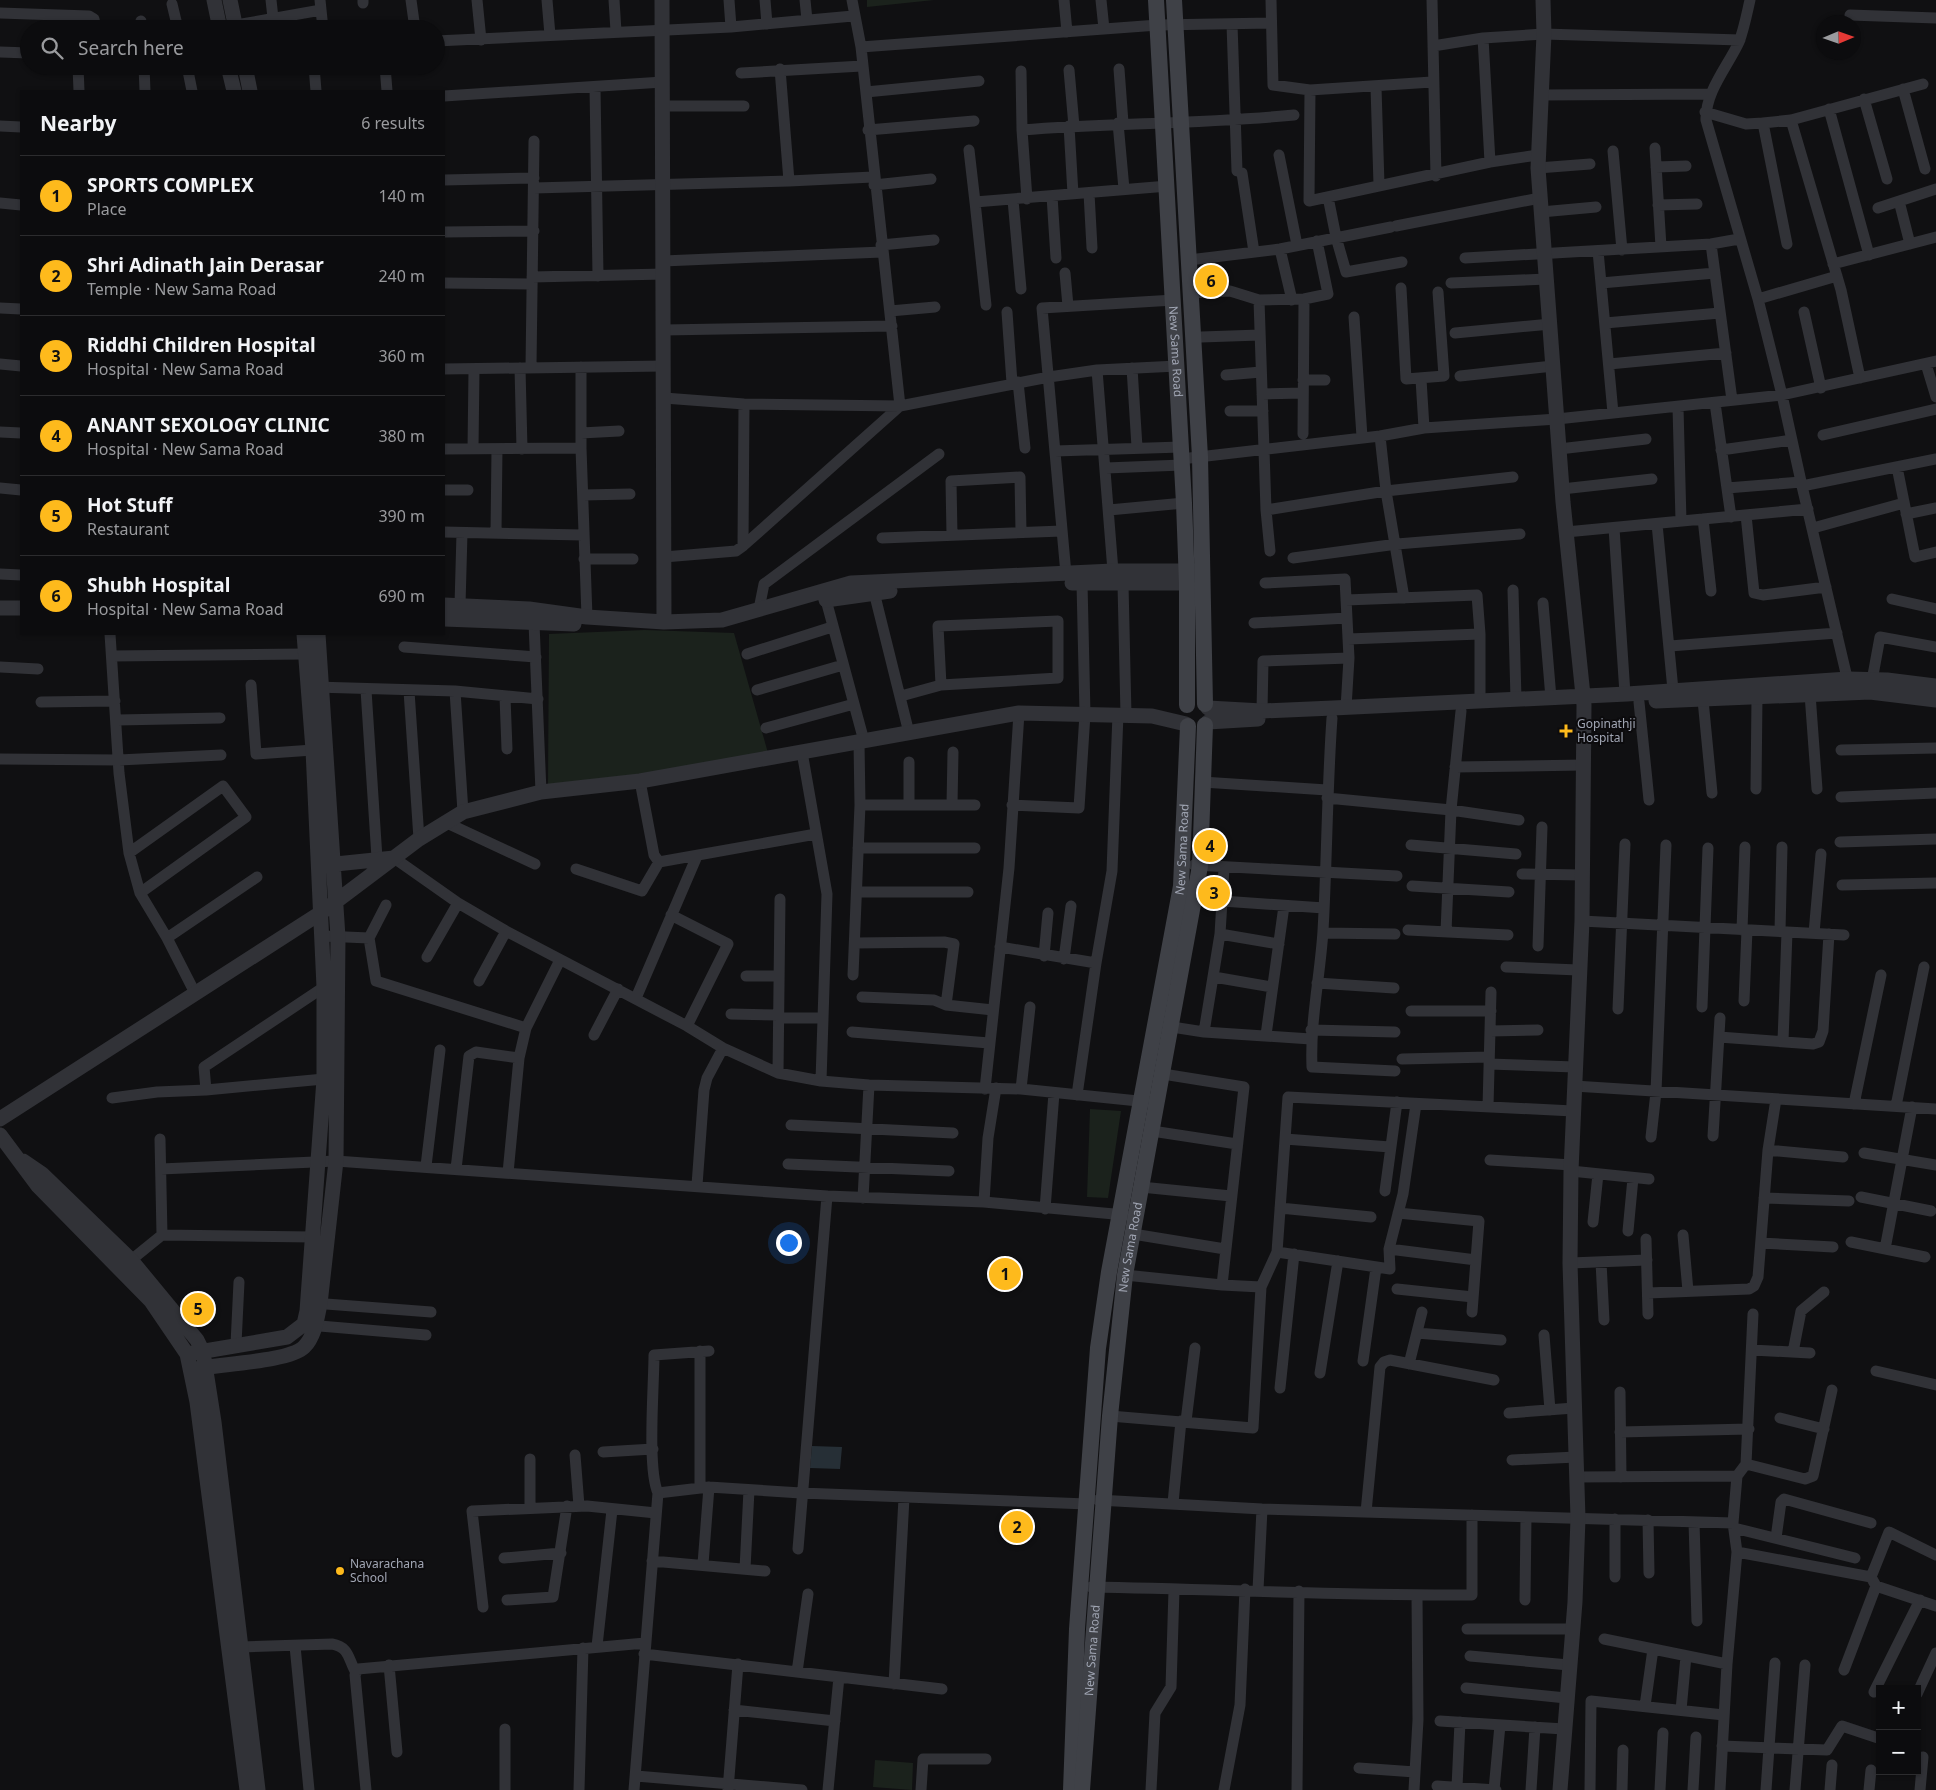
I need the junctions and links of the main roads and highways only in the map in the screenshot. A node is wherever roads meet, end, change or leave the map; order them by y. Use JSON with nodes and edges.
{"nodes":[{"id":1,"x":1156,"y":0,"type":"edge"},
{"id":2,"x":1174,"y":0,"type":"edge"},
{"id":3,"x":1172,"y":123,"type":"junction"},
{"id":4,"x":1195,"y":577,"type":"junction"},
{"id":5,"x":1206,"y":715,"type":"junction"},
{"id":6,"x":1186,"y":716,"type":"junction"},
{"id":7,"x":1092,"y":1502,"type":"junction"},
{"id":8,"x":1078,"y":1782,"type":"edge"}],
"edges":[{"from":1,"to":3,"type":"main road","name":"New Sama Road"},
{"from":2,"to":3,"type":"main road","name":"New Sama Road"},
{"from":3,"to":4,"type":"main road","name":"New Sama Road"},
{"from":3,"to":4,"type":"main road","name":"New Sama Road"},
{"from":4,"to":5,"type":"main road","name":"New Sama Road"},
{"from":4,"to":6,"type":"main road","name":"New Sama Road"},
{"from":5,"to":6,"type":"main road"},
{"from":5,"to":6,"type":"main road"},
{"from":5,"to":7,"type":"main road","name":"New Sama Road"},
{"from":6,"to":7,"type":"main road","name":"New Sama Road"},
{"from":7,"to":8,"type":"main road","name":"New Sama Road"}]}
